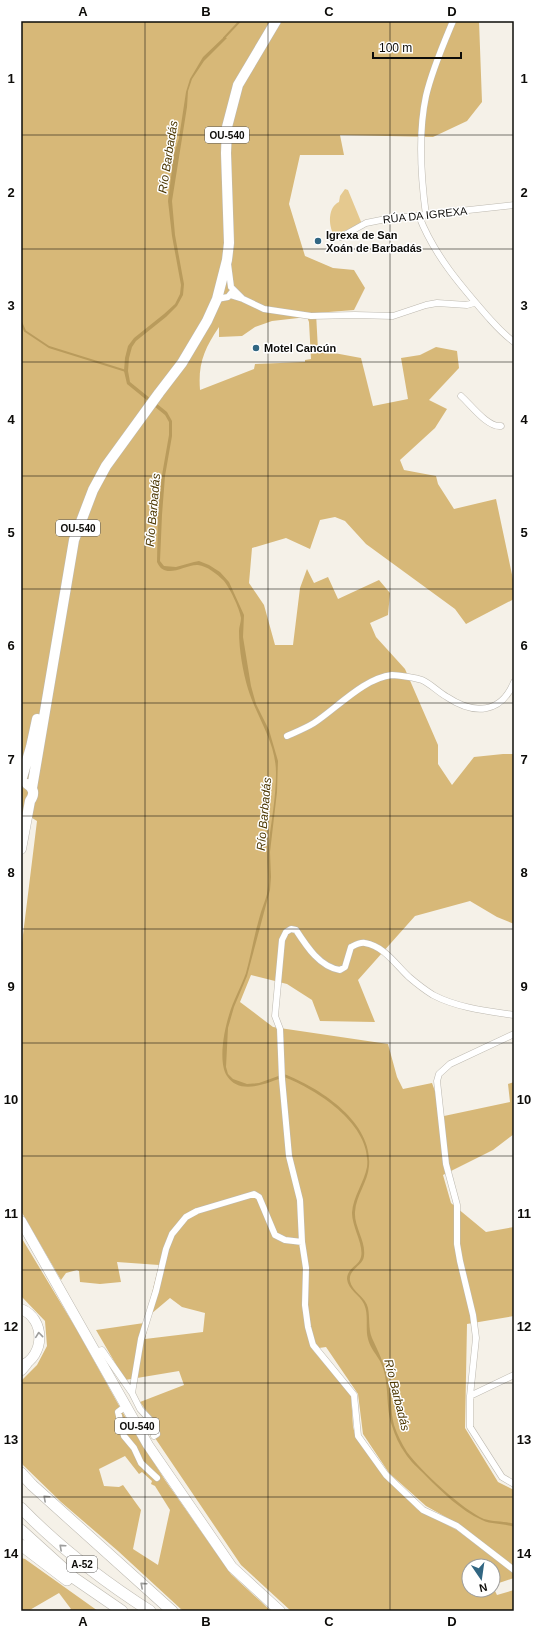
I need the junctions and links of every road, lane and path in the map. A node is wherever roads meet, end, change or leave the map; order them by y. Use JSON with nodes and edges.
{"nodes":[{"id":1,"x":276,"y":21,"type":"edge"},
{"id":2,"x":453,"y":21,"type":"edge"},
{"id":3,"x":514,"y":205,"type":"edge"},
{"id":4,"x":422,"y":216,"type":"junction"},
{"id":5,"x":341,"y":237,"type":"dead end"},
{"id":6,"x":228,"y":260,"type":"junction"},
{"id":7,"x":222,"y":282,"type":"junction"},
{"id":8,"x":232,"y":287,"type":"junction"},
{"id":9,"x":230,"y":295,"type":"junction"},
{"id":10,"x":217,"y":299,"type":"junction"},
{"id":11,"x":243,"y":299,"type":"junction"},
{"id":12,"x":474,"y":303,"type":"junction"},
{"id":13,"x":514,"y":342,"type":"edge"},
{"id":14,"x":461,"y":396,"type":"dead end"},
{"id":15,"x":501,"y":426,"type":"dead end"},
{"id":16,"x":57,"y":637,"type":"junction"},
{"id":17,"x":514,"y":682,"type":"edge"},
{"id":18,"x":287,"y":736,"type":"dead end"},
{"id":19,"x":24,"y":763,"type":"edge"},
{"id":20,"x":21,"y":782,"type":"edge"},
{"id":21,"x":32,"y":788,"type":"junction"},
{"id":22,"x":26,"y":802,"type":"edge"},
{"id":23,"x":21,"y":849,"type":"edge"},
{"id":24,"x":514,"y":1015,"type":"edge"},
{"id":25,"x":514,"y":1034,"type":"edge"},
{"id":26,"x":21,"y":1221,"type":"edge"},
{"id":27,"x":302,"y":1242,"type":"junction"},
{"id":28,"x":21,"y":1309,"type":"edge"},
{"id":29,"x":96,"y":1352,"type":"junction"},
{"id":30,"x":23,"y":1366,"type":"edge"},
{"id":31,"x":514,"y":1376,"type":"edge"},
{"id":32,"x":132,"y":1393,"type":"junction"},
{"id":33,"x":470,"y":1396,"type":"junction"},
{"id":34,"x":126,"y":1406,"type":"junction"},
{"id":35,"x":154,"y":1436,"type":"dead end"},
{"id":36,"x":140,"y":1444,"type":"dead end"},
{"id":37,"x":134,"y":1448,"type":"junction"},
{"id":38,"x":21,"y":1473,"type":"edge"},
{"id":39,"x":157,"y":1478,"type":"dead end"},
{"id":40,"x":514,"y":1484,"type":"edge"},
{"id":41,"x":21,"y":1508,"type":"edge"},
{"id":42,"x":21,"y":1530,"type":"edge"},
{"id":43,"x":21,"y":1546,"type":"edge"},
{"id":44,"x":514,"y":1570,"type":"edge"},
{"id":45,"x":111,"y":1611,"type":"edge"},
{"id":46,"x":122,"y":1611,"type":"edge"},
{"id":47,"x":150,"y":1611,"type":"edge"},
{"id":48,"x":172,"y":1611,"type":"edge"},
{"id":49,"x":280,"y":1611,"type":"edge"}],
"edges":[{"from":1,"to":6,"type":"main road","number":"OU-540"},
{"from":2,"to":4,"type":"street"},
{"from":3,"to":4,"type":"street","name":"RÚA DA IGREXA"},
{"from":4,"to":5,"type":"street","name":"RÚA DA IGREXA"},
{"from":4,"to":12,"type":"street"},
{"from":6,"to":7,"type":"main road","number":"OU-540"},
{"from":6,"to":8,"type":"street"},
{"from":7,"to":8,"type":"street"},
{"from":7,"to":10,"type":"main road","number":"OU-540"},
{"from":8,"to":9,"type":"street"},
{"from":8,"to":11,"type":"street"},
{"from":9,"to":10,"type":"street"},
{"from":9,"to":11,"type":"street"},
{"from":10,"to":16,"type":"main road","number":"OU-540"},
{"from":11,"to":12,"type":"street"},
{"from":12,"to":13,"type":"street"},
{"from":14,"to":15,"type":"street"},
{"from":16,"to":19,"type":"main road"},
{"from":16,"to":21,"type":"main road","number":"OU-540"},
{"from":17,"to":18,"type":"street"},
{"from":19,"to":20,"type":"main road"},
{"from":20,"to":21,"type":"main road"},
{"from":21,"to":22,"type":"main road"},
{"from":22,"to":23,"type":"main road"},
{"from":24,"to":27,"type":"street"},
{"from":25,"to":33,"type":"street"},
{"from":26,"to":29,"type":"main road","number":"OU-540"},
{"from":27,"to":32,"type":"street"},
{"from":27,"to":44,"type":"street"},
{"from":30,"to":28,"type":"main road","one_way":true},
{"from":29,"to":32,"type":"street"},
{"from":29,"to":34,"type":"main road","number":"OU-540"},
{"from":31,"to":33,"type":"street"},
{"from":32,"to":35,"type":"street"},
{"from":33,"to":40,"type":"street"},
{"from":34,"to":37,"type":"street"},
{"from":34,"to":49,"type":"main road","number":"OU-540"},
{"from":36,"to":37,"type":"street"},
{"from":37,"to":39,"type":"street"},
{"from":48,"to":38,"type":"highway","one_way":true},
{"from":47,"to":41,"type":"highway","number":"A-52","one_way":true},
{"from":42,"to":46,"type":"highway","number":"A-52"},
{"from":43,"to":45,"type":"highway"}]}
